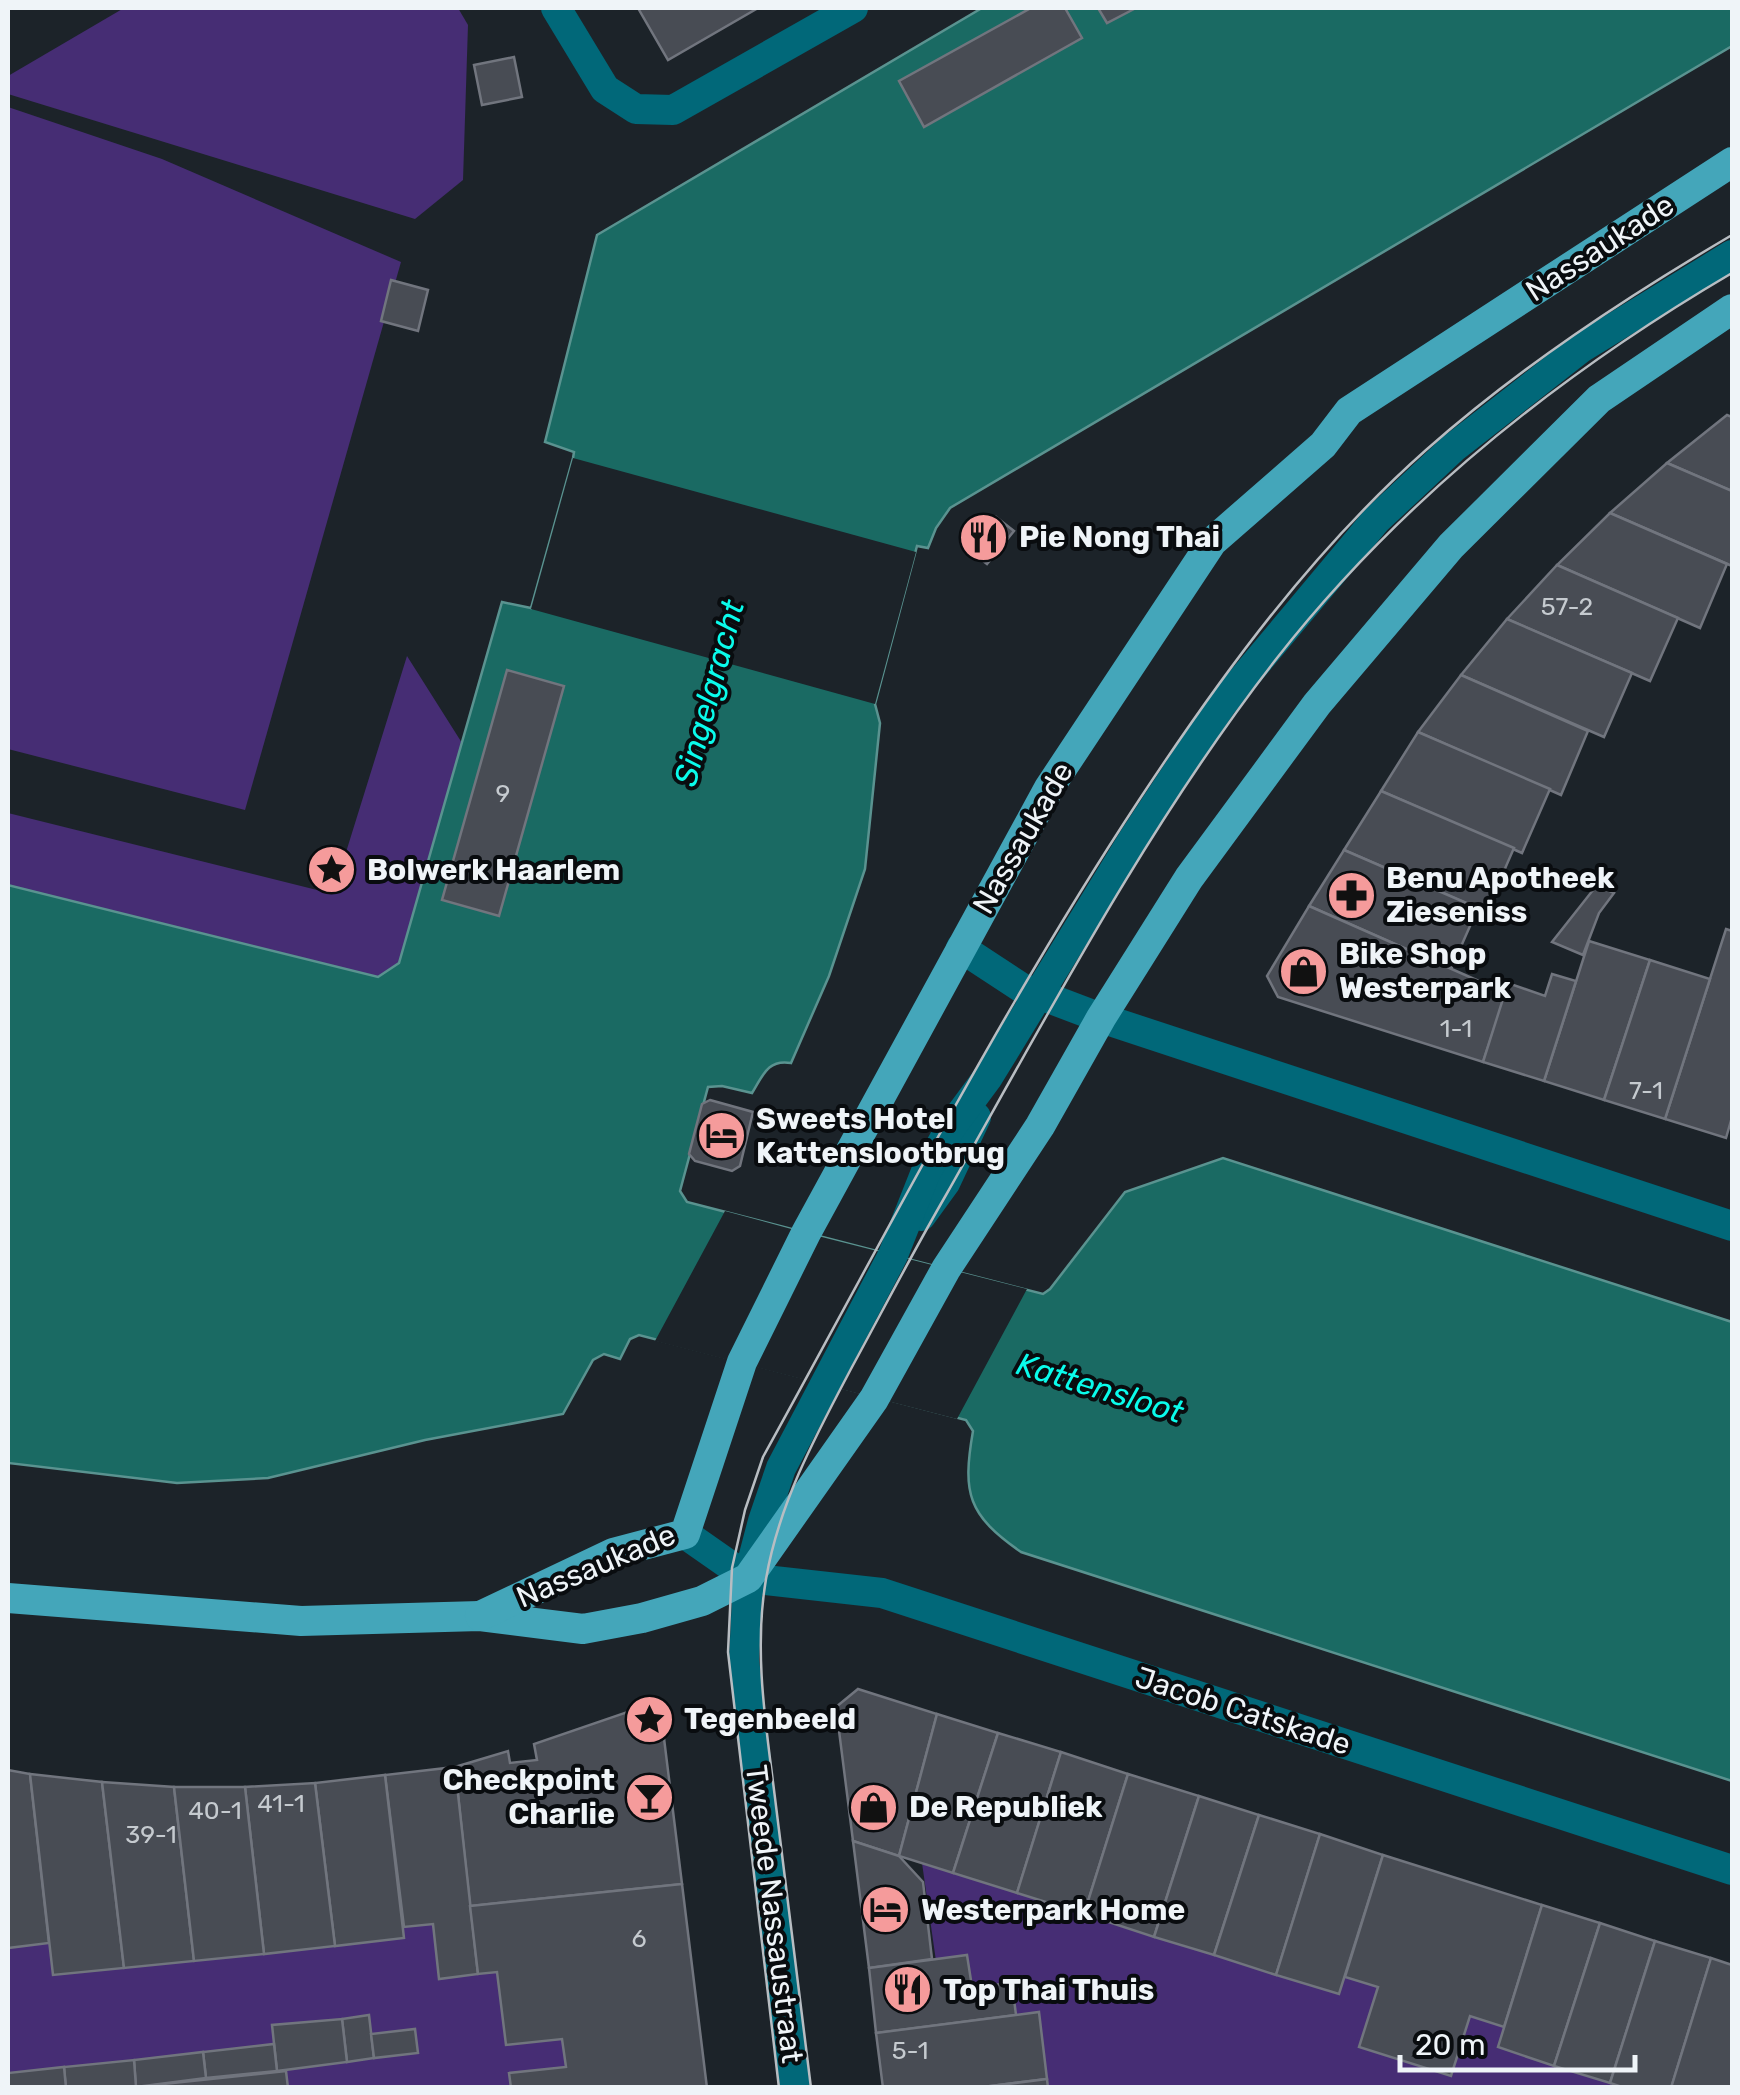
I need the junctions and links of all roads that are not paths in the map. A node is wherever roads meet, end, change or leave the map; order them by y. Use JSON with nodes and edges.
{"nodes":[{"id":1,"x":556,"y":8,"type":"edge"},
{"id":2,"x":853,"y":8,"type":"edge"},
{"id":3,"x":1732,"y":162,"type":"edge"},
{"id":4,"x":1732,"y":255,"type":"edge"},
{"id":5,"x":1732,"y":308,"type":"edge"},
{"id":6,"x":961,"y":948,"type":"junction"},
{"id":7,"x":1038,"y":994,"type":"junction"},
{"id":8,"x":1101,"y":1018,"type":"junction"},
{"id":9,"x":1732,"y":1226,"type":"edge"},
{"id":10,"x":685,"y":1534,"type":"junction"},
{"id":11,"x":748,"y":1578,"type":"junction"},
{"id":12,"x":8,"y":1598,"type":"edge"},
{"id":13,"x":480,"y":1616,"type":"junction"},
{"id":14,"x":1732,"y":1870,"type":"edge"},
{"id":15,"x":795,"y":2088,"type":"edge"}],
"edges":[{"from":1,"to":2,"type":"street"},
{"from":3,"to":6,"type":"main road","name":"Nassaukade"},
{"from":4,"to":7,"type":"street"},
{"from":5,"to":8,"type":"main road","name":"Nassaukade"},
{"from":6,"to":7,"type":"street"},
{"from":6,"to":10,"type":"main road","name":"Nassaukade"},
{"from":7,"to":8,"type":"street"},
{"from":7,"to":11,"type":"street"},
{"from":8,"to":9,"type":"street"},
{"from":8,"to":11,"type":"main road","name":"Nassaukade"},
{"from":10,"to":11,"type":"street"},
{"from":10,"to":13,"type":"main road","name":"Nassaukade"},
{"from":11,"to":13,"type":"main road","name":"Nassaukade"},
{"from":11,"to":14,"type":"street","name":"Jacob Catskade"},
{"from":11,"to":15,"type":"street","name":"Tweede Nassaustraat"},
{"from":12,"to":13,"type":"main road","name":"Nassaukade"}]}
